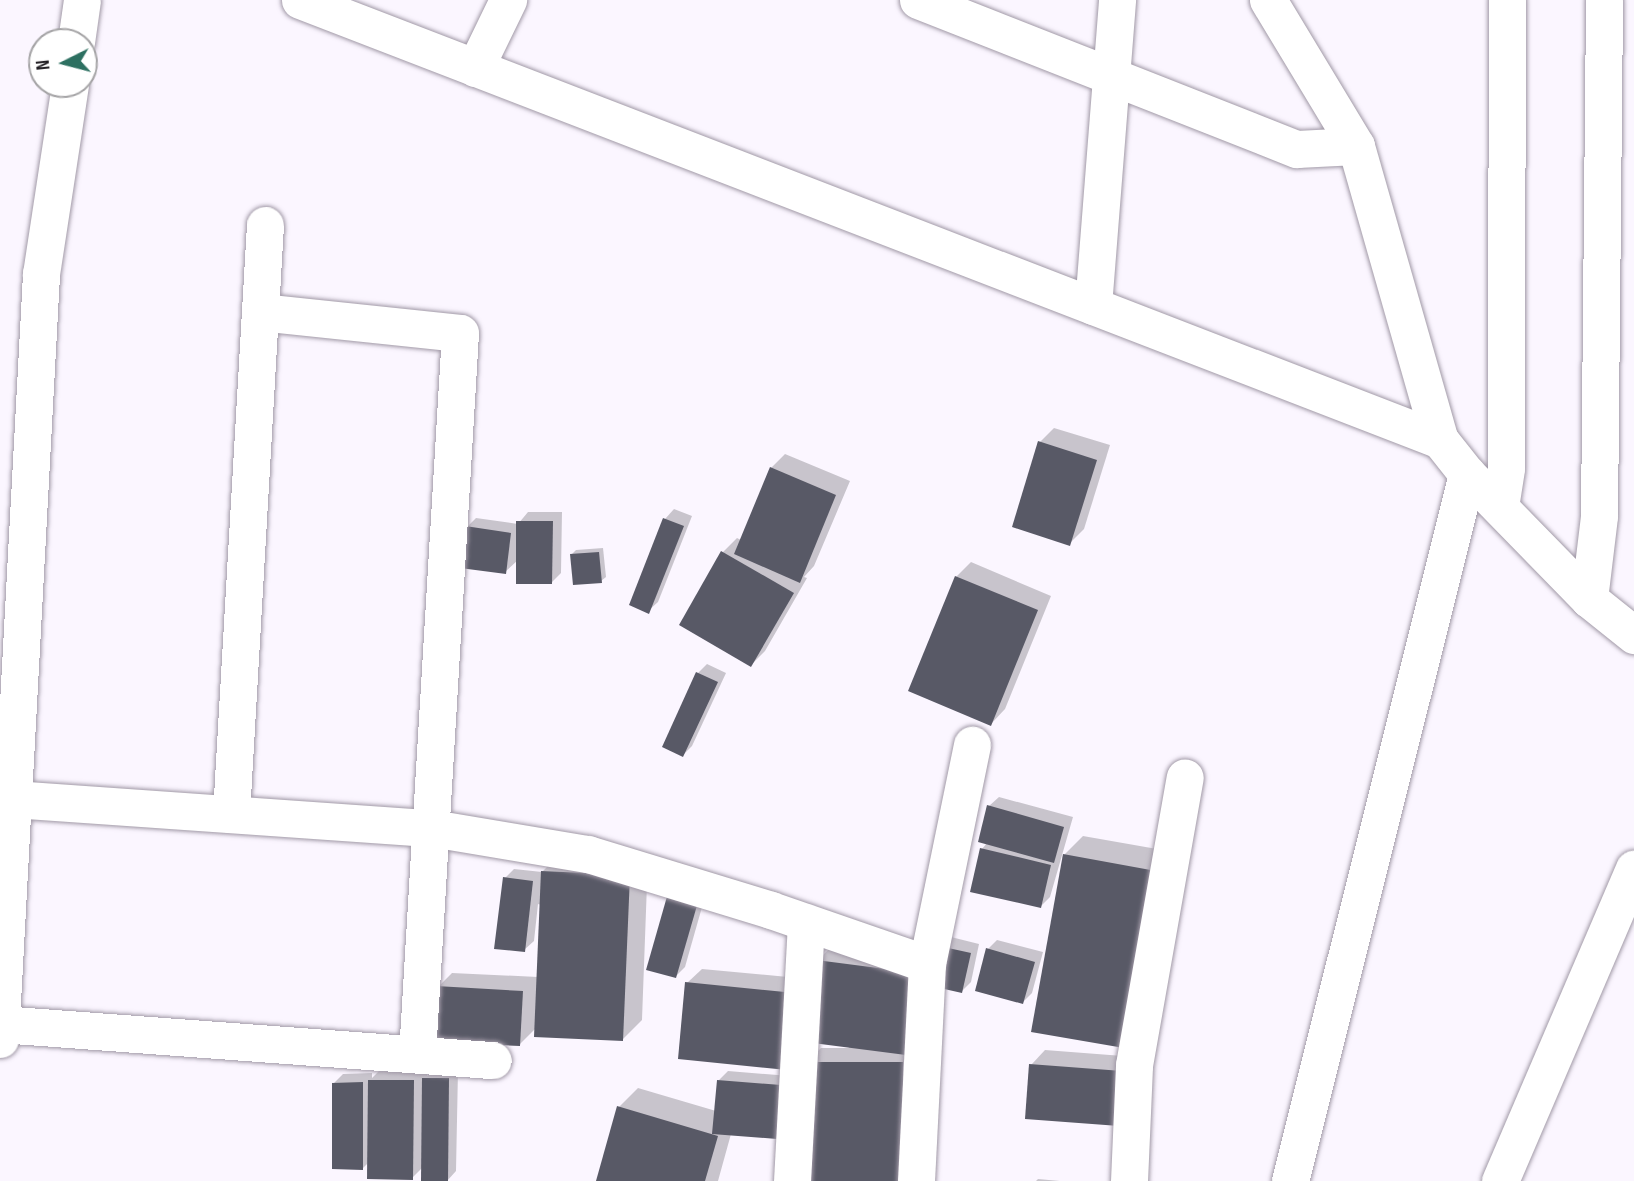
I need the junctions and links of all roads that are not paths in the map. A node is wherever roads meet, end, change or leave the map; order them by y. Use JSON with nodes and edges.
{"nodes":[{"id":1,"x":82,"y":0,"type":"edge"},
{"id":2,"x":300,"y":0,"type":"edge"},
{"id":3,"x":508,"y":0,"type":"edge"},
{"id":4,"x":918,"y":0,"type":"edge"},
{"id":5,"x":1117,"y":0,"type":"edge"},
{"id":6,"x":1268,"y":0,"type":"edge"},
{"id":7,"x":1507,"y":0,"type":"edge"},
{"id":8,"x":1605,"y":0,"type":"edge"},
{"id":9,"x":78,"y":28,"type":"edge"},
{"id":10,"x":475,"y":68,"type":"junction"},
{"id":11,"x":1111,"y":76,"type":"junction"},
{"id":12,"x":68,"y":98,"type":"edge"},
{"id":13,"x":1356,"y":146,"type":"junction"},
{"id":14,"x":265,"y":225,"type":"dead end"},
{"id":15,"x":1093,"y":306,"type":"junction"},
{"id":16,"x":260,"y":312,"type":"junction"},
{"id":17,"x":1440,"y":440,"type":"junction"},
{"id":18,"x":1467,"y":474,"type":"junction"},
{"id":19,"x":1500,"y":507,"type":"junction"},
{"id":20,"x":1589,"y":599,"type":"junction"},
{"id":21,"x":1634,"y":635,"type":"edge"},
{"id":22,"x":972,"y":745,"type":"dead end"},
{"id":23,"x":1185,"y":777,"type":"dead end"},
{"id":24,"x":13,"y":799,"type":"junction"},
{"id":25,"x":231,"y":814,"type":"junction"},
{"id":26,"x":432,"y":828,"type":"junction"},
{"id":27,"x":1634,"y":869,"type":"edge"},
{"id":28,"x":806,"y":922,"type":"junction"},
{"id":29,"x":927,"y":964,"type":"junction"},
{"id":30,"x":0,"y":1029,"type":"edge"},
{"id":31,"x":417,"y":1054,"type":"junction"},
{"id":32,"x":494,"y":1060,"type":"dead end"},
{"id":33,"x":792,"y":1181,"type":"edge"},
{"id":34,"x":916,"y":1181,"type":"edge"},
{"id":35,"x":1129,"y":1181,"type":"edge"},
{"id":36,"x":1290,"y":1181,"type":"edge"},
{"id":37,"x":1500,"y":1181,"type":"edge"}],
"edges":[{"from":1,"to":9,"type":"street"},
{"from":2,"to":10,"type":"street"},
{"from":3,"to":10,"type":"street"},
{"from":4,"to":11,"type":"street"},
{"from":5,"to":11,"type":"street"},
{"from":6,"to":13,"type":"street"},
{"from":7,"to":19,"type":"street"},
{"from":8,"to":20,"type":"street"},
{"from":10,"to":15,"type":"street"},
{"from":11,"to":13,"type":"street"},
{"from":11,"to":15,"type":"street"},
{"from":12,"to":24,"type":"street"},
{"from":13,"to":17,"type":"street"},
{"from":14,"to":16,"type":"street"},
{"from":15,"to":17,"type":"street"},
{"from":16,"to":25,"type":"street"},
{"from":16,"to":26,"type":"street"},
{"from":17,"to":18,"type":"street"},
{"from":18,"to":19,"type":"street"},
{"from":18,"to":36,"type":"street"},
{"from":19,"to":20,"type":"street"},
{"from":20,"to":21,"type":"street"},
{"from":22,"to":29,"type":"street"},
{"from":23,"to":35,"type":"street"},
{"from":24,"to":25,"type":"street"},
{"from":24,"to":30,"type":"street"},
{"from":25,"to":26,"type":"street"},
{"from":26,"to":28,"type":"street"},
{"from":26,"to":31,"type":"street"},
{"from":27,"to":37,"type":"street"},
{"from":28,"to":29,"type":"street"},
{"from":28,"to":33,"type":"street"},
{"from":29,"to":34,"type":"street"},
{"from":30,"to":31,"type":"street"},
{"from":31,"to":32,"type":"street"}]}
